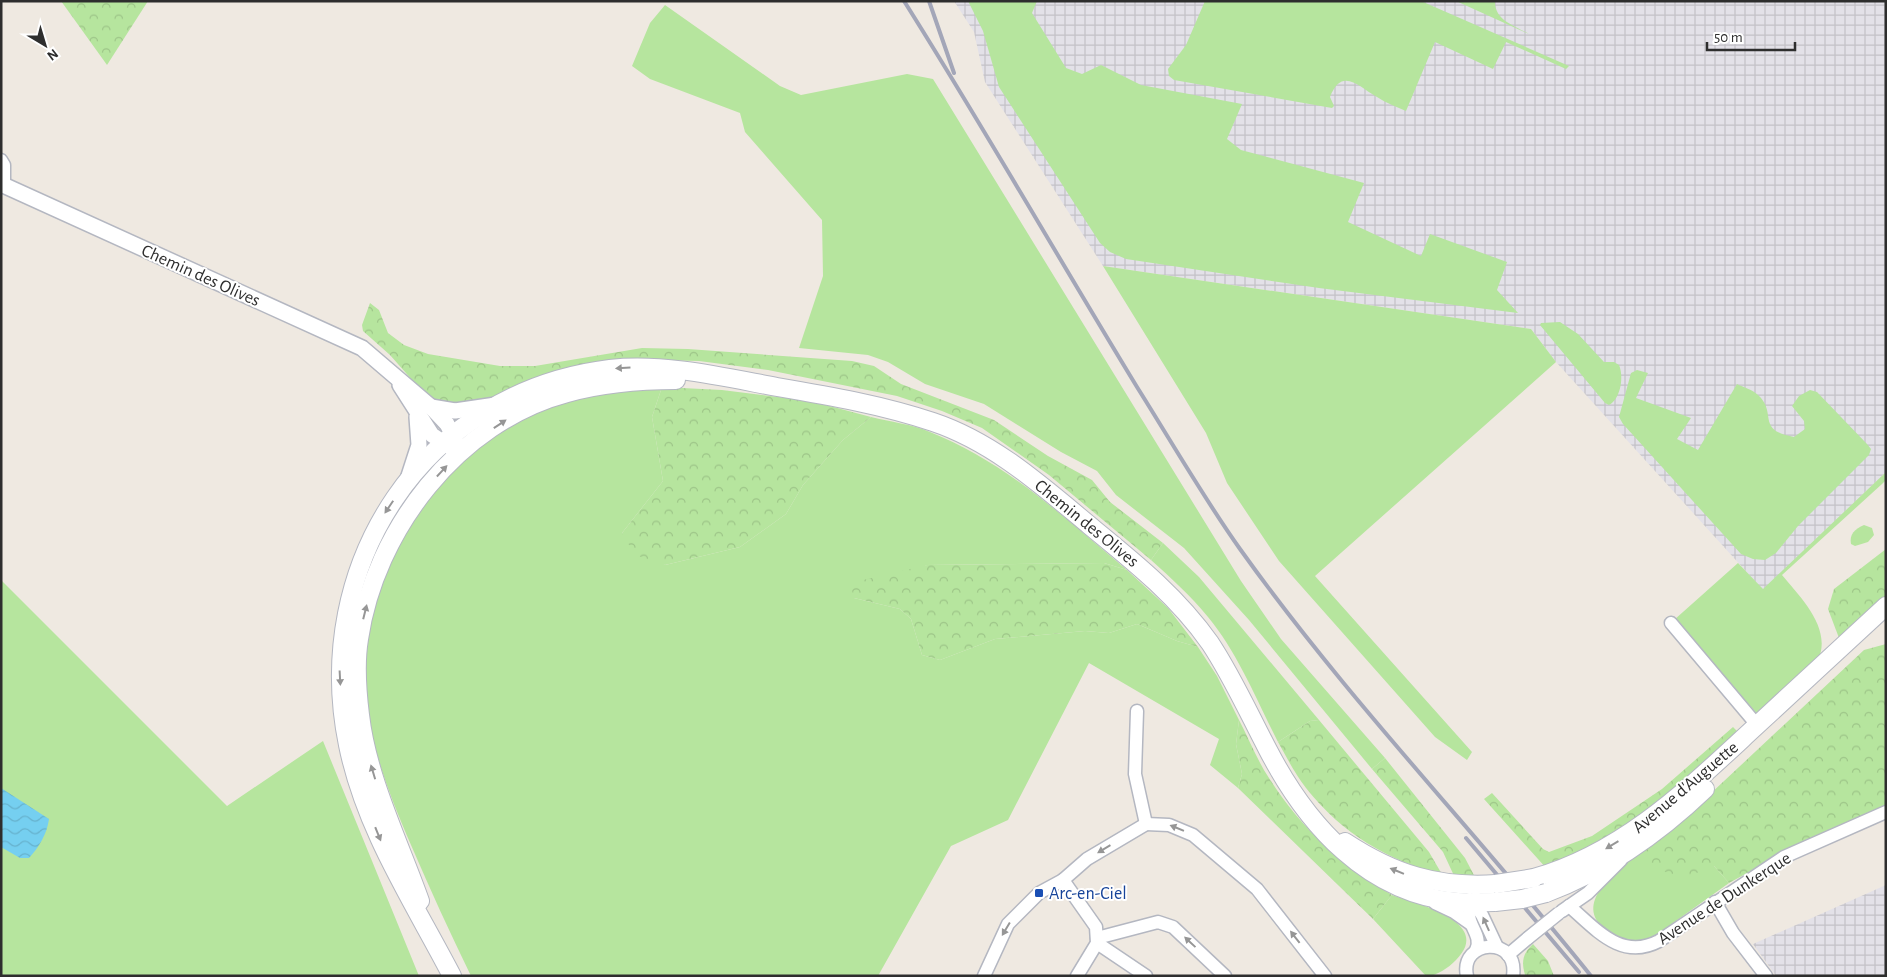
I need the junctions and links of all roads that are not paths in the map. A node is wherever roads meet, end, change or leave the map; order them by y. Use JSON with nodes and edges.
{"nodes":[{"id":1,"x":1,"y":160,"type":"edge"},
{"id":2,"x":3,"y":184,"type":"edge"},
{"id":3,"x":394,"y":376,"type":"junction"},
{"id":4,"x":741,"y":380,"type":"junction"},
{"id":5,"x":500,"y":404,"type":"junction"},
{"id":6,"x":431,"y":407,"type":"junction"},
{"id":7,"x":416,"y":413,"type":"junction"},
{"id":8,"x":448,"y":439,"type":"junction"},
{"id":9,"x":461,"y":453,"type":"junction"},
{"id":10,"x":406,"y":484,"type":"junction"},
{"id":11,"x":1886,"y":606,"type":"edge"},
{"id":12,"x":1671,"y":623,"type":"dead end"},
{"id":13,"x":1886,"y":623,"type":"edge"},
{"id":14,"x":1137,"y":711,"type":"dead end"},
{"id":15,"x":1757,"y":725,"type":"junction"},
{"id":16,"x":1886,"y":812,"type":"edge"},
{"id":17,"x":1146,"y":824,"type":"junction"},
{"id":18,"x":1317,"y":824,"type":"junction"},
{"id":19,"x":1627,"y":853,"type":"junction"},
{"id":20,"x":1063,"y":880,"type":"junction"},
{"id":21,"x":1443,"y":884,"type":"joint"},
{"id":22,"x":1406,"y":890,"type":"junction"},
{"id":23,"x":1588,"y":892,"type":"junction"},
{"id":24,"x":1486,"y":893,"type":"junction"},
{"id":25,"x":1714,"y":902,"type":"junction"},
{"id":26,"x":1564,"y":909,"type":"junction"},
{"id":27,"x":1471,"y":924,"type":"junction"},
{"id":28,"x":1592,"y":925,"type":"junction"},
{"id":29,"x":1097,"y":941,"type":"junction"},
{"id":30,"x":1497,"y":947,"type":"junction"},
{"id":31,"x":438,"y":949,"type":"junction"},
{"id":32,"x":1476,"y":950,"type":"junction"},
{"id":33,"x":1508,"y":955,"type":"junction"},
{"id":34,"x":452,"y":976,"type":"edge"},
{"id":35,"x":984,"y":976,"type":"edge"},
{"id":36,"x":1077,"y":976,"type":"edge"},
{"id":37,"x":1146,"y":976,"type":"edge"},
{"id":38,"x":1225,"y":976,"type":"edge"},
{"id":39,"x":1325,"y":976,"type":"edge"},
{"id":40,"x":1467,"y":976,"type":"edge"},
{"id":41,"x":1513,"y":976,"type":"edge"},
{"id":42,"x":1766,"y":976,"type":"edge"}],
"edges":[{"from":1,"to":2,"type":"street"},
{"from":2,"to":3,"type":"street","name":"Chemin des Olives"},
{"from":3,"to":6,"type":"street","name":"Chemin des Olives"},
{"from":3,"to":7,"type":"street","name":"Chemin des Olives"},
{"from":4,"to":5,"type":"main road","name":"Chemin des Olives","one_way":true},
{"from":9,"to":4,"type":"main road","name":"Chemin des Olives","one_way":true},
{"from":4,"to":18,"type":"main road","name":"Chemin des Olives"},
{"from":5,"to":6,"type":"street","name":"Chemin des Olives"},
{"from":5,"to":8,"type":"main road","name":"Chemin des Olives"},
{"from":6,"to":8,"type":"street","name":"Chemin des Olives"},
{"from":7,"to":8,"type":"street","name":"Chemin des Olives"},
{"from":7,"to":10,"type":"street"},
{"from":8,"to":9,"type":"street","name":"Chemin des Olives"},
{"from":8,"to":10,"type":"main road"},
{"from":31,"to":9,"type":"main road","one_way":true},
{"from":10,"to":31,"type":"main road","one_way":true},
{"from":11,"to":15,"type":"main road","name":"Avenue d'Auguette"},
{"from":12,"to":15,"type":"street"},
{"from":13,"to":19,"type":"main road","name":"Avenue d'Auguette"},
{"from":14,"to":17,"type":"street"},
{"from":15,"to":24,"type":"main road","name":"Avenue d'Auguette","one_way":true,"bridge":true},
{"from":16,"to":25,"type":"street","name":"Avenue de Dunkerque"},
{"from":17,"to":20,"type":"street","one_way":true},
{"from":39,"to":17,"type":"street","one_way":true},
{"from":21,"to":18,"type":"main road","name":"Chemin des Olives","one_way":true},
{"from":18,"to":22,"type":"main road","name":"Chemin des Olives"},
{"from":19,"to":23,"type":"street"},
{"from":19,"to":24,"type":"main road","name":"Avenue d'Auguette","bridge":true},
{"from":20,"to":29,"type":"street"},
{"from":20,"to":35,"type":"street","one_way":true},
{"from":21,"to":24,"type":"main road","name":"Avenue d'Auguette"},
{"from":22,"to":24,"type":"main road","name":"Chemin des Olives"},
{"from":22,"to":27,"type":"street","name":"Chemin des Olives"},
{"from":23,"to":26,"type":"street"},
{"from":23,"to":28,"type":"street"},
{"from":24,"to":27,"type":"street"},
{"from":30,"to":24,"type":"street","one_way":true},
{"from":25,"to":28,"type":"street","name":"Avenue de Dunkerque"},
{"from":25,"to":42,"type":"street"},
{"from":26,"to":28,"type":"street","name":"Avenue de Dunkerque"},
{"from":26,"to":33,"type":"street","bridge":true},
{"from":27,"to":32,"type":"street"},
{"from":29,"to":36,"type":"street"},
{"from":29,"to":37,"type":"street"},
{"from":38,"to":29,"type":"street","one_way":true},
{"from":30,"to":32,"type":"street"},
{"from":30,"to":33,"type":"street"},
{"from":31,"to":34,"type":"main road"},
{"from":32,"to":40,"type":"street"},
{"from":33,"to":41,"type":"street"}]}
